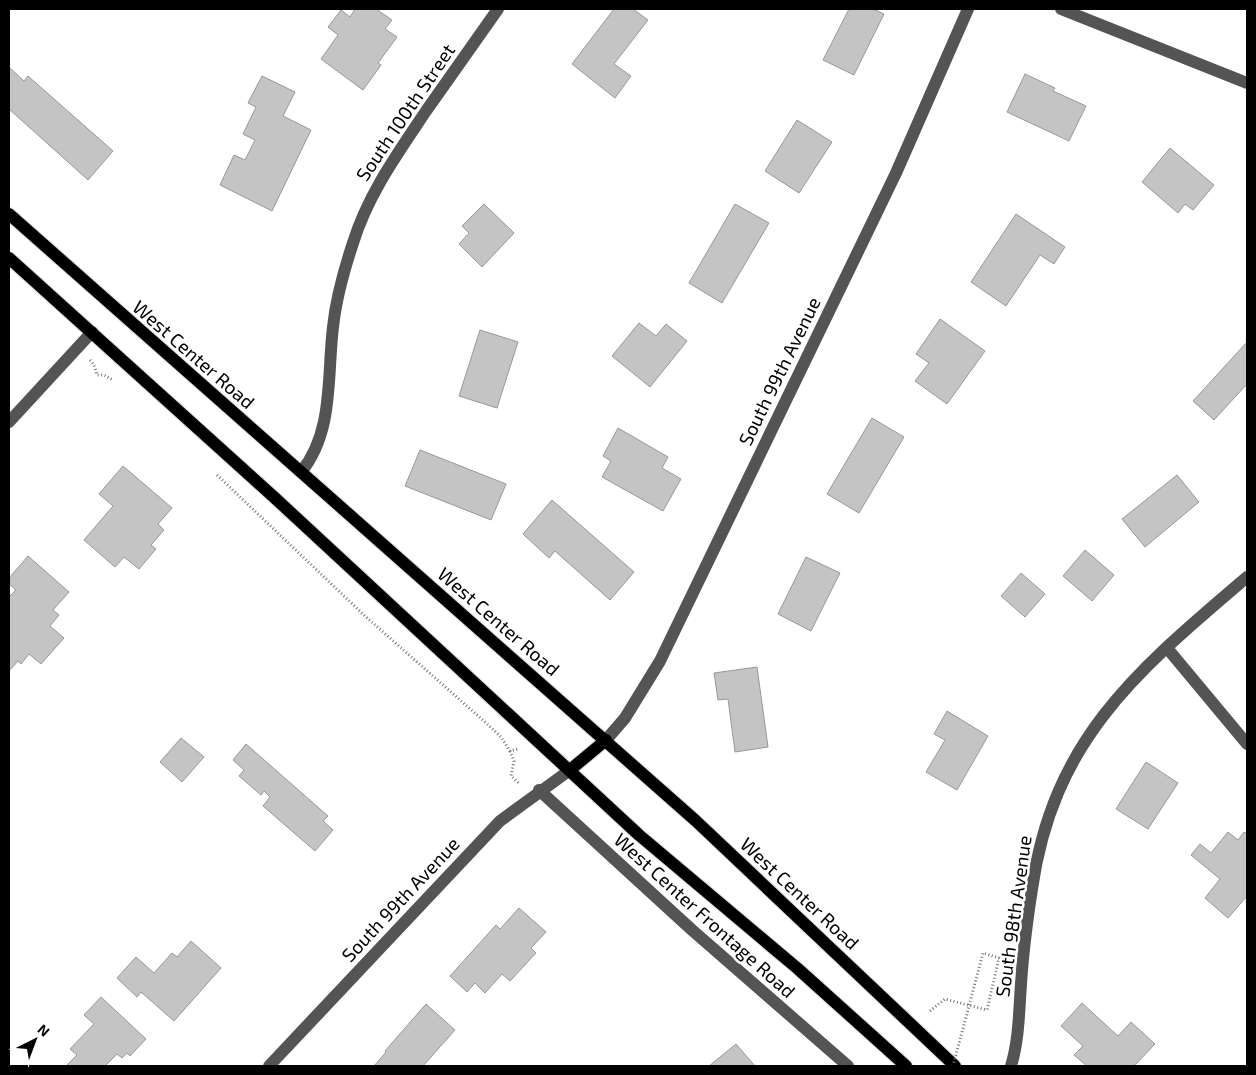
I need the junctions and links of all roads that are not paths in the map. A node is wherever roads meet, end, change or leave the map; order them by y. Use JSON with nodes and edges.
{"nodes":[{"id":1,"x":498,"y":9,"type":"edge"},
{"id":2,"x":968,"y":9,"type":"edge"},
{"id":3,"x":1061,"y":9,"type":"edge"},
{"id":4,"x":1247,"y":83,"type":"edge"},
{"id":5,"x":9,"y":214,"type":"edge"},
{"id":6,"x":9,"y":258,"type":"edge"},
{"id":7,"x":92,"y":332,"type":"junction"},
{"id":8,"x":9,"y":422,"type":"edge"},
{"id":9,"x":301,"y":472,"type":"junction"},
{"id":10,"x":1247,"y":577,"type":"edge"},
{"id":11,"x":1167,"y":648,"type":"junction"},
{"id":12,"x":606,"y":740,"type":"junction"},
{"id":13,"x":1247,"y":744,"type":"edge"},
{"id":14,"x":570,"y":770,"type":"junction"},
{"id":15,"x":539,"y":790,"type":"junction"},
{"id":16,"x":269,"y":1066,"type":"edge"},
{"id":17,"x":848,"y":1066,"type":"edge"},
{"id":18,"x":906,"y":1066,"type":"edge"},
{"id":19,"x":954,"y":1066,"type":"edge"},
{"id":20,"x":1010,"y":1066,"type":"edge"}],
"edges":[{"from":1,"to":9,"type":"street","name":"South 100th Street"},
{"from":2,"to":12,"type":"street","name":"South 99th Avenue"},
{"from":3,"to":4,"type":"street"},
{"from":5,"to":9,"type":"main road","name":"West Center Road"},
{"from":6,"to":7,"type":"main road"},
{"from":7,"to":8,"type":"street"},
{"from":7,"to":14,"type":"main road"},
{"from":9,"to":12,"type":"main road","name":"West Center Road"},
{"from":10,"to":11,"type":"street","name":"South 98th Avenue"},
{"from":11,"to":13,"type":"street"},
{"from":11,"to":20,"type":"street","name":"South 98th Avenue"},
{"from":12,"to":14,"type":"main road"},
{"from":12,"to":19,"type":"main road","name":"West Center Road"},
{"from":14,"to":15,"type":"street","name":"South 99th Avenue"},
{"from":14,"to":18,"type":"main road"},
{"from":15,"to":16,"type":"street","name":"South 99th Avenue"},
{"from":15,"to":17,"type":"street","name":"West Center Frontage Road"}]}
